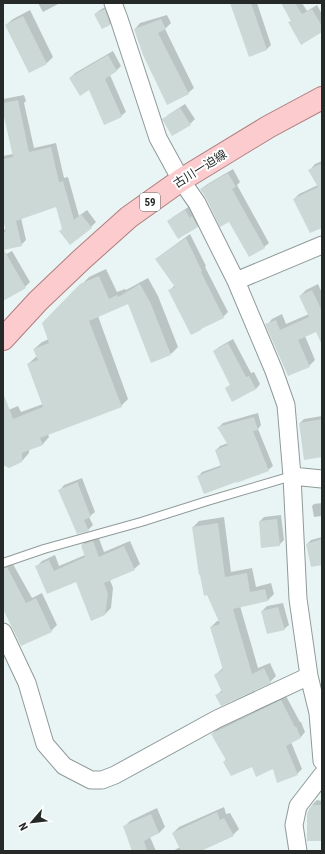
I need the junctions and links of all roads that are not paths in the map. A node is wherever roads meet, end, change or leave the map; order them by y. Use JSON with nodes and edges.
{"nodes":[{"id":1,"x":113,"y":3,"type":"edge"},
{"id":2,"x":322,"y":98,"type":"edge"},
{"id":3,"x":181,"y":180,"type":"junction"},
{"id":4,"x":322,"y":245,"type":"edge"},
{"id":5,"x":236,"y":281,"type":"junction"},
{"id":6,"x":3,"y":339,"type":"edge"},
{"id":7,"x":292,"y":476,"type":"junction"},
{"id":8,"x":322,"y":479,"type":"edge"},
{"id":9,"x":3,"y":563,"type":"edge"},
{"id":10,"x":3,"y":632,"type":"edge"},
{"id":11,"x":309,"y":676,"type":"junction"},
{"id":12,"x":320,"y":713,"type":"edge"},
{"id":13,"x":322,"y":760,"type":"edge"},
{"id":14,"x":322,"y":775,"type":"edge"},
{"id":15,"x":298,"y":851,"type":"edge"}],
"edges":[{"from":1,"to":3,"type":"street"},
{"from":2,"to":3,"type":"main road","name":"古川一迫線","number":"59"},
{"from":3,"to":5,"type":"street"},
{"from":3,"to":6,"type":"main road","name":"古川一迫線","number":"59"},
{"from":4,"to":5,"type":"street"},
{"from":5,"to":7,"type":"street"},
{"from":7,"to":8,"type":"street"},
{"from":7,"to":9,"type":"lane"},
{"from":7,"to":11,"type":"street"},
{"from":10,"to":11,"type":"street"},
{"from":11,"to":12,"type":"street"},
{"from":12,"to":13,"type":"street"},
{"from":14,"to":15,"type":"street"}]}
